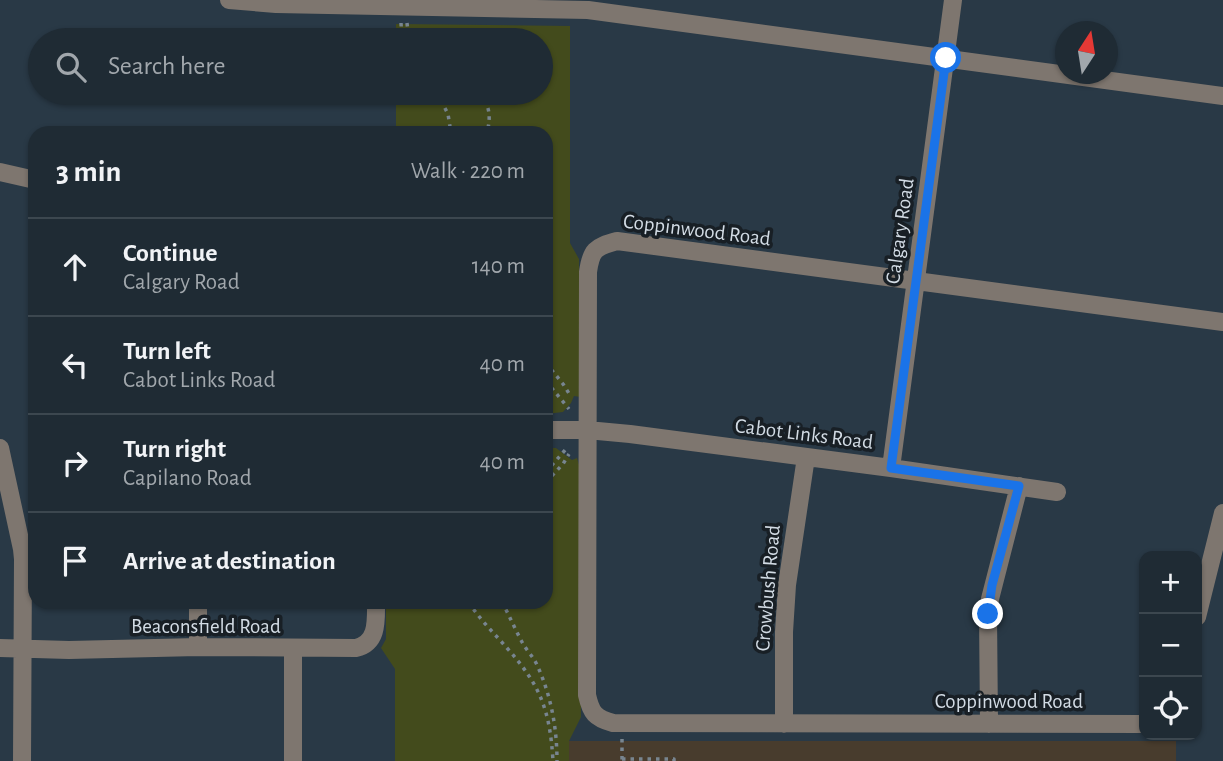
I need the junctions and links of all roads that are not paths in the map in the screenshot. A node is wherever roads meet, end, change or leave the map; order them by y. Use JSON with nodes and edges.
{"nodes":[{"id":1,"x":229,"y":0,"type":"edge"},
{"id":2,"x":953,"y":0,"type":"edge"},
{"id":3,"x":946,"y":58,"type":"junction"},
{"id":4,"x":1223,"y":96,"type":"edge"},
{"id":5,"x":0,"y":172,"type":"edge"},
{"id":6,"x":28,"y":178,"type":"edge"},
{"id":7,"x":916,"y":281,"type":"junction"},
{"id":8,"x":1223,"y":322,"type":"edge"},
{"id":9,"x":553,"y":430,"type":"edge"},
{"id":10,"x":587,"y":430,"type":"junction"},
{"id":11,"x":0,"y":448,"type":"edge"},
{"id":12,"x":806,"y":457,"type":"junction"},
{"id":13,"x":891,"y":468,"type":"junction"},
{"id":14,"x":1019,"y":486,"type":"junction"},
{"id":15,"x":1057,"y":492,"type":"dead end"},
{"id":16,"x":1223,"y":513,"type":"edge"},
{"id":17,"x":198,"y":609,"type":"edge"},
{"id":18,"x":376,"y":609,"type":"edge"},
{"id":19,"x":1198,"y":614,"type":"edge"},
{"id":20,"x":198,"y":647,"type":"junction"},
{"id":21,"x":0,"y":648,"type":"edge"},
{"id":22,"x":22,"y":649,"type":"junction"},
{"id":23,"x":293,"y":649,"type":"junction"},
{"id":24,"x":784,"y":724,"type":"junction"},
{"id":25,"x":989,"y":724,"type":"junction"},
{"id":26,"x":1139,"y":724,"type":"edge"},
{"id":27,"x":22,"y":761,"type":"edge"},
{"id":28,"x":293,"y":761,"type":"edge"}],
"edges":[{"from":1,"to":3,"type":"street"},
{"from":2,"to":3,"type":"street","name":"Calgary Road"},
{"from":3,"to":4,"type":"street"},
{"from":3,"to":7,"type":"street","name":"Calgary Road"},
{"from":5,"to":6,"type":"street"},
{"from":7,"to":8,"type":"street","name":"Coppinwood Road"},
{"from":7,"to":10,"type":"street","name":"Coppinwood Road"},
{"from":7,"to":13,"type":"street","name":"Calgary Road"},
{"from":9,"to":10,"type":"street","name":"Cabot Links Road"},
{"from":10,"to":12,"type":"street","name":"Cabot Links Road"},
{"from":10,"to":24,"type":"street","name":"Coppinwood Road"},
{"from":11,"to":22,"type":"street"},
{"from":12,"to":13,"type":"street","name":"Cabot Links Road"},
{"from":12,"to":24,"type":"street","name":"Crowbush Road"},
{"from":13,"to":14,"type":"street","name":"Cabot Links Road"},
{"from":14,"to":15,"type":"street","name":"Cabot Links Road"},
{"from":14,"to":25,"type":"street"},
{"from":16,"to":19,"type":"street"},
{"from":17,"to":20,"type":"street"},
{"from":18,"to":23,"type":"street","name":"Beaconsfield Road"},
{"from":20,"to":22,"type":"street","name":"Beaconsfield Road"},
{"from":20,"to":23,"type":"street","name":"Beaconsfield Road"},
{"from":21,"to":22,"type":"street","name":"Beaconsfield Road"},
{"from":22,"to":27,"type":"street"},
{"from":23,"to":28,"type":"street"},
{"from":24,"to":25,"type":"street","name":"Coppinwood Road"},
{"from":25,"to":26,"type":"street","name":"Coppinwood Road"}]}
